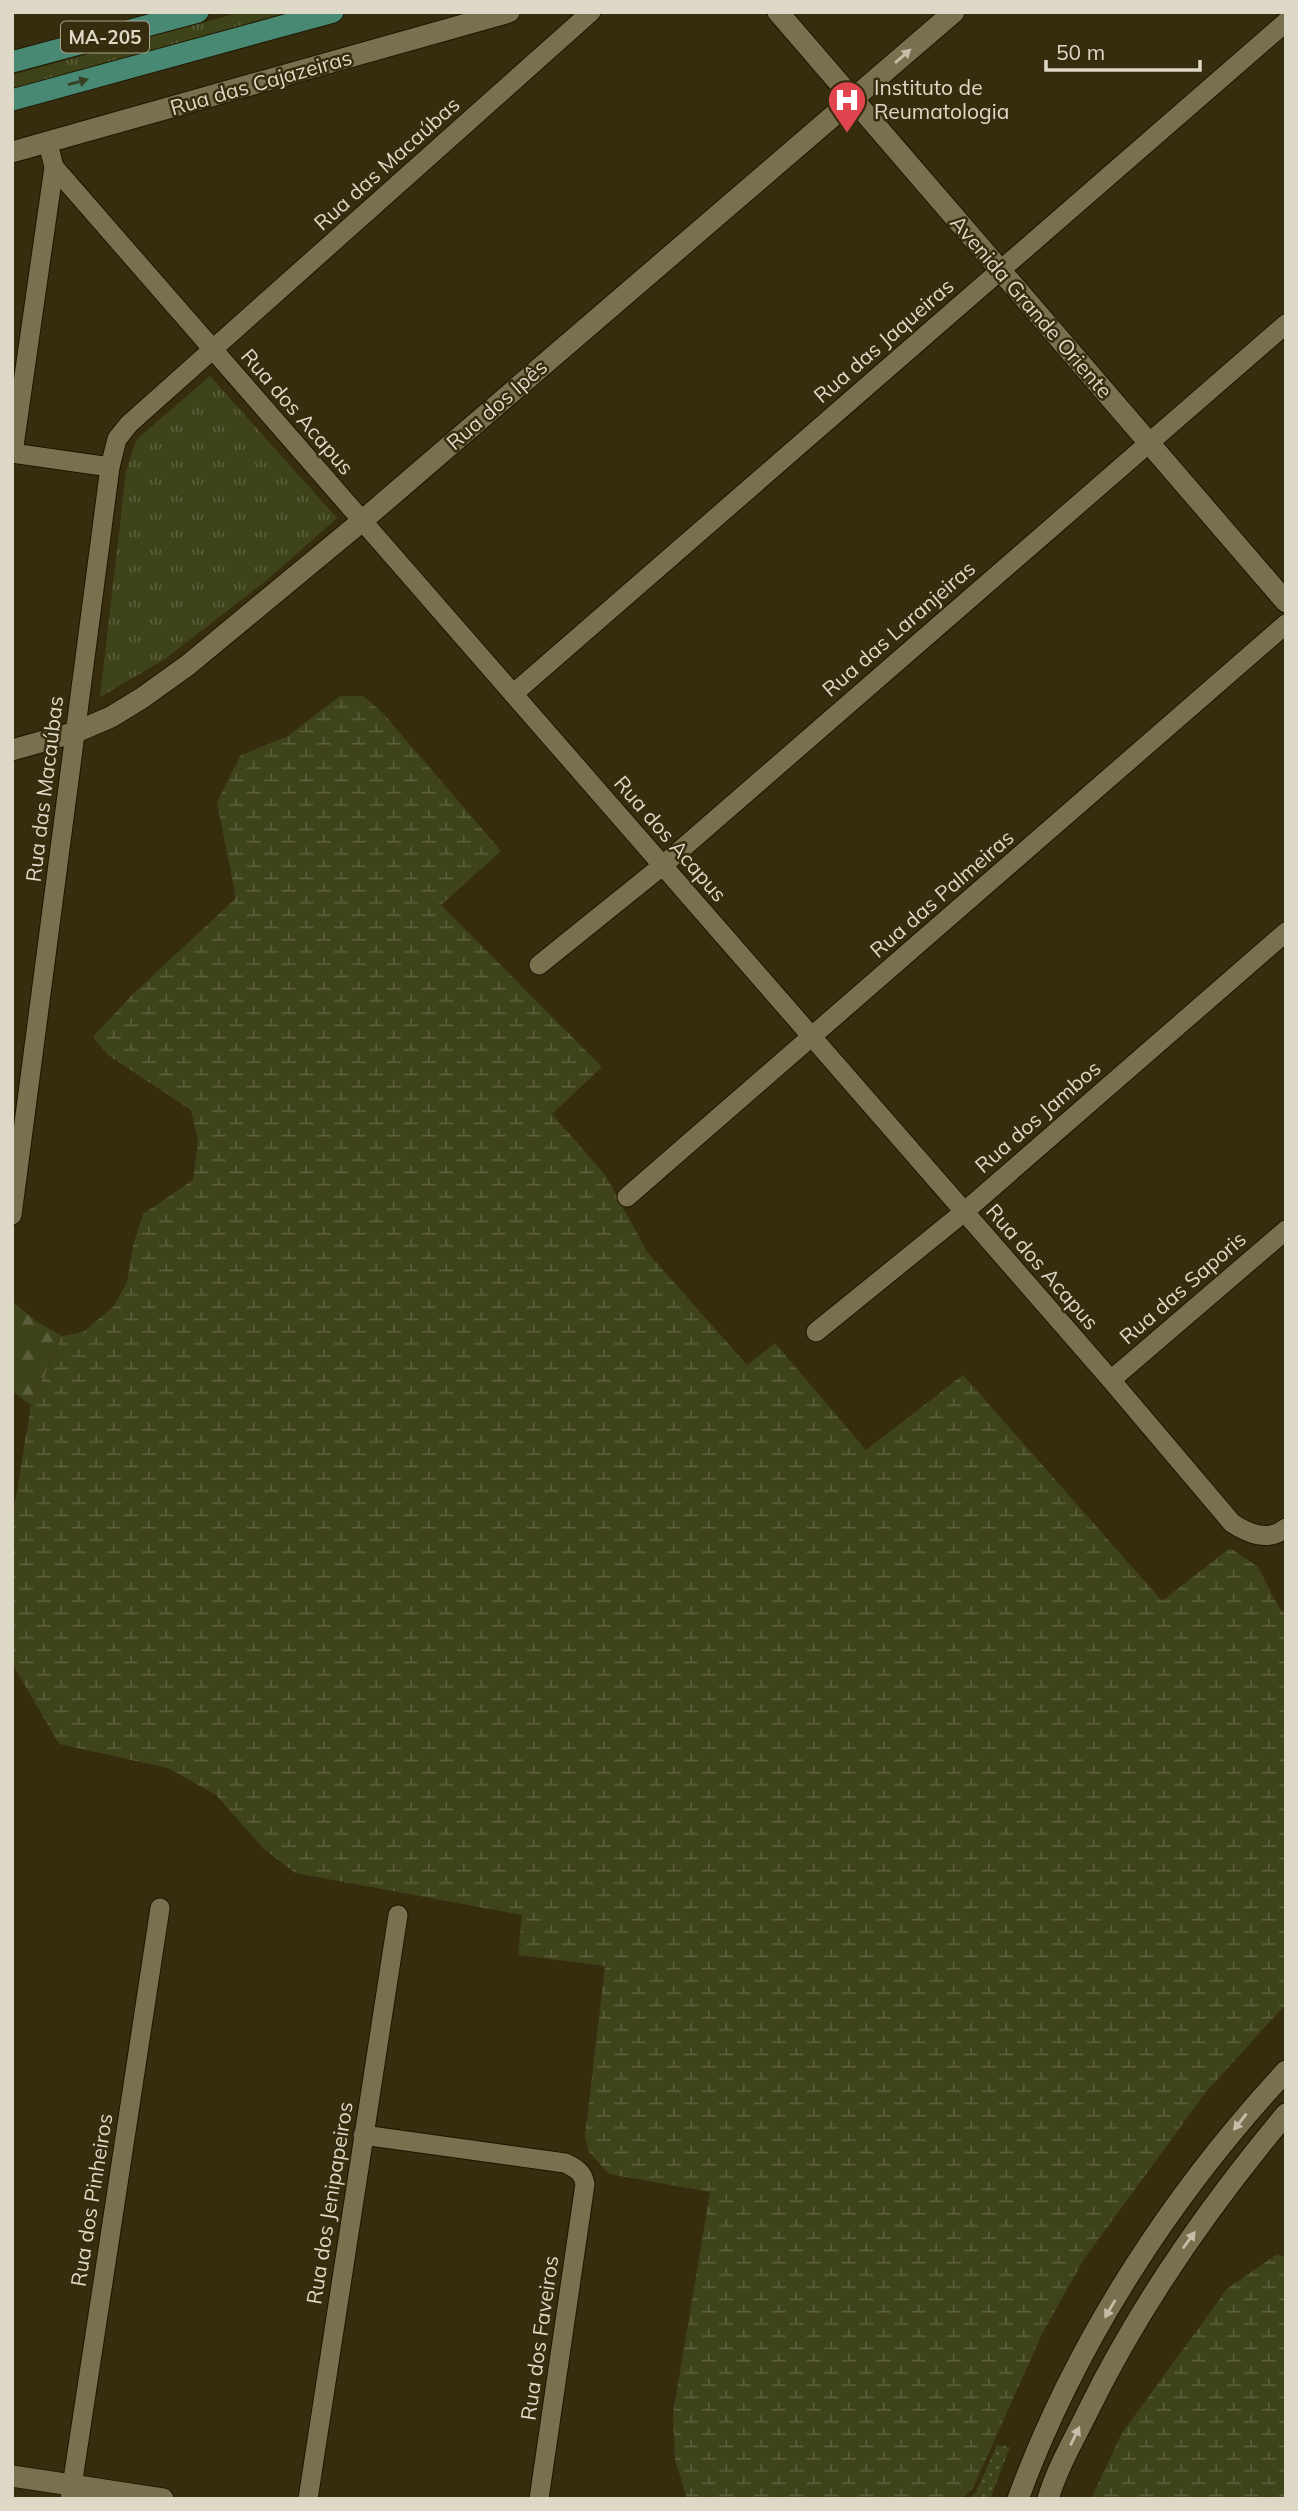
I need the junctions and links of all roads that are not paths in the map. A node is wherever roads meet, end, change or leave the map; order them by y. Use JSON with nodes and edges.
{"nodes":[{"id":1,"x":198,"y":12,"type":"edge"},
{"id":2,"x":333,"y":12,"type":"edge"},
{"id":3,"x":509,"y":12,"type":"edge"},
{"id":4,"x":590,"y":12,"type":"edge"},
{"id":5,"x":778,"y":12,"type":"edge"},
{"id":6,"x":954,"y":12,"type":"edge"},
{"id":7,"x":1286,"y":22,"type":"edge"},
{"id":8,"x":12,"y":62,"type":"edge"},
{"id":9,"x":12,"y":100,"type":"edge"},
{"id":10,"x":852,"y":100,"type":"junction"},
{"id":11,"x":48,"y":143,"type":"junction"},
{"id":12,"x":12,"y":152,"type":"edge"},
{"id":13,"x":54,"y":167,"type":"junction"},
{"id":14,"x":999,"y":270,"type":"junction"},
{"id":15,"x":1286,"y":324,"type":"edge"},
{"id":16,"x":214,"y":350,"type":"junction"},
{"id":17,"x":1147,"y":442,"type":"junction"},
{"id":18,"x":13,"y":453,"type":"edge"},
{"id":19,"x":110,"y":467,"type":"junction"},
{"id":20,"x":362,"y":520,"type":"junction"},
{"id":21,"x":1286,"y":602,"type":"edge"},
{"id":22,"x":1286,"y":624,"type":"edge"},
{"id":23,"x":513,"y":694,"type":"junction"},
{"id":24,"x":76,"y":732,"type":"junction"},
{"id":25,"x":12,"y":750,"type":"edge"},
{"id":26,"x":662,"y":866,"type":"junction"},
{"id":27,"x":1286,"y":932,"type":"edge"},
{"id":28,"x":539,"y":965,"type":"dead end"},
{"id":29,"x":813,"y":1038,"type":"junction"},
{"id":30,"x":627,"y":1197,"type":"dead end"},
{"id":31,"x":964,"y":1212,"type":"junction"},
{"id":32,"x":12,"y":1214,"type":"edge"},
{"id":33,"x":1286,"y":1230,"type":"edge"},
{"id":34,"x":816,"y":1332,"type":"dead end"},
{"id":35,"x":1111,"y":1380,"type":"junction"},
{"id":36,"x":1283,"y":1530,"type":"edge"},
{"id":37,"x":160,"y":1908,"type":"dead end"},
{"id":38,"x":398,"y":1915,"type":"dead end"},
{"id":39,"x":1286,"y":2071,"type":"edge"},
{"id":40,"x":1286,"y":2114,"type":"edge"},
{"id":41,"x":363,"y":2135,"type":"junction"},
{"id":42,"x":12,"y":2476,"type":"edge"},
{"id":43,"x":71,"y":2492,"type":"edge"},
{"id":44,"x":163,"y":2499,"type":"edge"},
{"id":45,"x":308,"y":2499,"type":"edge"},
{"id":46,"x":539,"y":2499,"type":"edge"},
{"id":47,"x":1018,"y":2499,"type":"edge"},
{"id":48,"x":1048,"y":2499,"type":"edge"}],
"edges":[{"from":1,"to":8,"type":"main road","number":"MA-205"},
{"from":9,"to":2,"type":"main road","one_way":true},
{"from":3,"to":11,"type":"street","name":"Rua das Cajazeiras"},
{"from":4,"to":16,"type":"street","name":"Rua das Macaúbas"},
{"from":5,"to":10,"type":"street","name":"Avenida Grande Oriente"},
{"from":10,"to":6,"type":"street","name":"Rua dos Ipês","one_way":true},
{"from":7,"to":14,"type":"street","name":"Rua das Jaqueiras"},
{"from":10,"to":14,"type":"street","name":"Avenida Grande Oriente"},
{"from":10,"to":20,"type":"street","name":"Rua dos Ipês"},
{"from":11,"to":12,"type":"street","name":"Rua das Cajazeiras"},
{"from":11,"to":13,"type":"street","name":"Rua dos Acapus"},
{"from":13,"to":16,"type":"street","name":"Rua dos Acapus"},
{"from":13,"to":18,"type":"street"},
{"from":14,"to":17,"type":"street","name":"Avenida Grande Oriente"},
{"from":14,"to":23,"type":"street","name":"Rua das Jaqueiras"},
{"from":15,"to":17,"type":"street","name":"Rua das Laranjeiras"},
{"from":16,"to":19,"type":"street","name":"Rua das Macaúbas"},
{"from":16,"to":20,"type":"street","name":"Rua dos Acapus"},
{"from":17,"to":21,"type":"street","name":"Avenida Grande Oriente"},
{"from":17,"to":26,"type":"street","name":"Rua das Laranjeiras"},
{"from":18,"to":19,"type":"street"},
{"from":19,"to":24,"type":"street","name":"Rua das Macaúbas"},
{"from":20,"to":23,"type":"street","name":"Rua dos Acapus"},
{"from":20,"to":24,"type":"street","name":"Rua dos Ipês"},
{"from":22,"to":29,"type":"street","name":"Rua das Palmeiras"},
{"from":23,"to":26,"type":"street","name":"Rua dos Acapus"},
{"from":24,"to":25,"type":"street","name":"Rua dos Ipês"},
{"from":24,"to":32,"type":"street","name":"Rua das Macaúbas"},
{"from":26,"to":28,"type":"street","name":"Rua das Laranjeiras"},
{"from":26,"to":29,"type":"street","name":"Rua dos Acapus"},
{"from":27,"to":31,"type":"street","name":"Rua dos Jambos"},
{"from":29,"to":30,"type":"street","name":"Rua das Palmeiras"},
{"from":29,"to":31,"type":"street","name":"Rua dos Acapus"},
{"from":31,"to":34,"type":"street","name":"Rua dos Jambos"},
{"from":31,"to":35,"type":"street","name":"Rua dos Acapus"},
{"from":33,"to":35,"type":"street","name":"Rua das Saporis"},
{"from":35,"to":36,"type":"street","name":"Rua dos Acapus"},
{"from":37,"to":43,"type":"street","name":"Rua dos Pinheiros"},
{"from":38,"to":41,"type":"street","name":"Rua dos Jenipapeiros"},
{"from":39,"to":47,"type":"street","one_way":true},
{"from":48,"to":40,"type":"street","one_way":true},
{"from":41,"to":45,"type":"street","name":"Rua dos Jenipapeiros"},
{"from":41,"to":46,"type":"street","name":"Rua dos Faveiros"},
{"from":42,"to":43,"type":"street"},
{"from":43,"to":44,"type":"street"}]}
